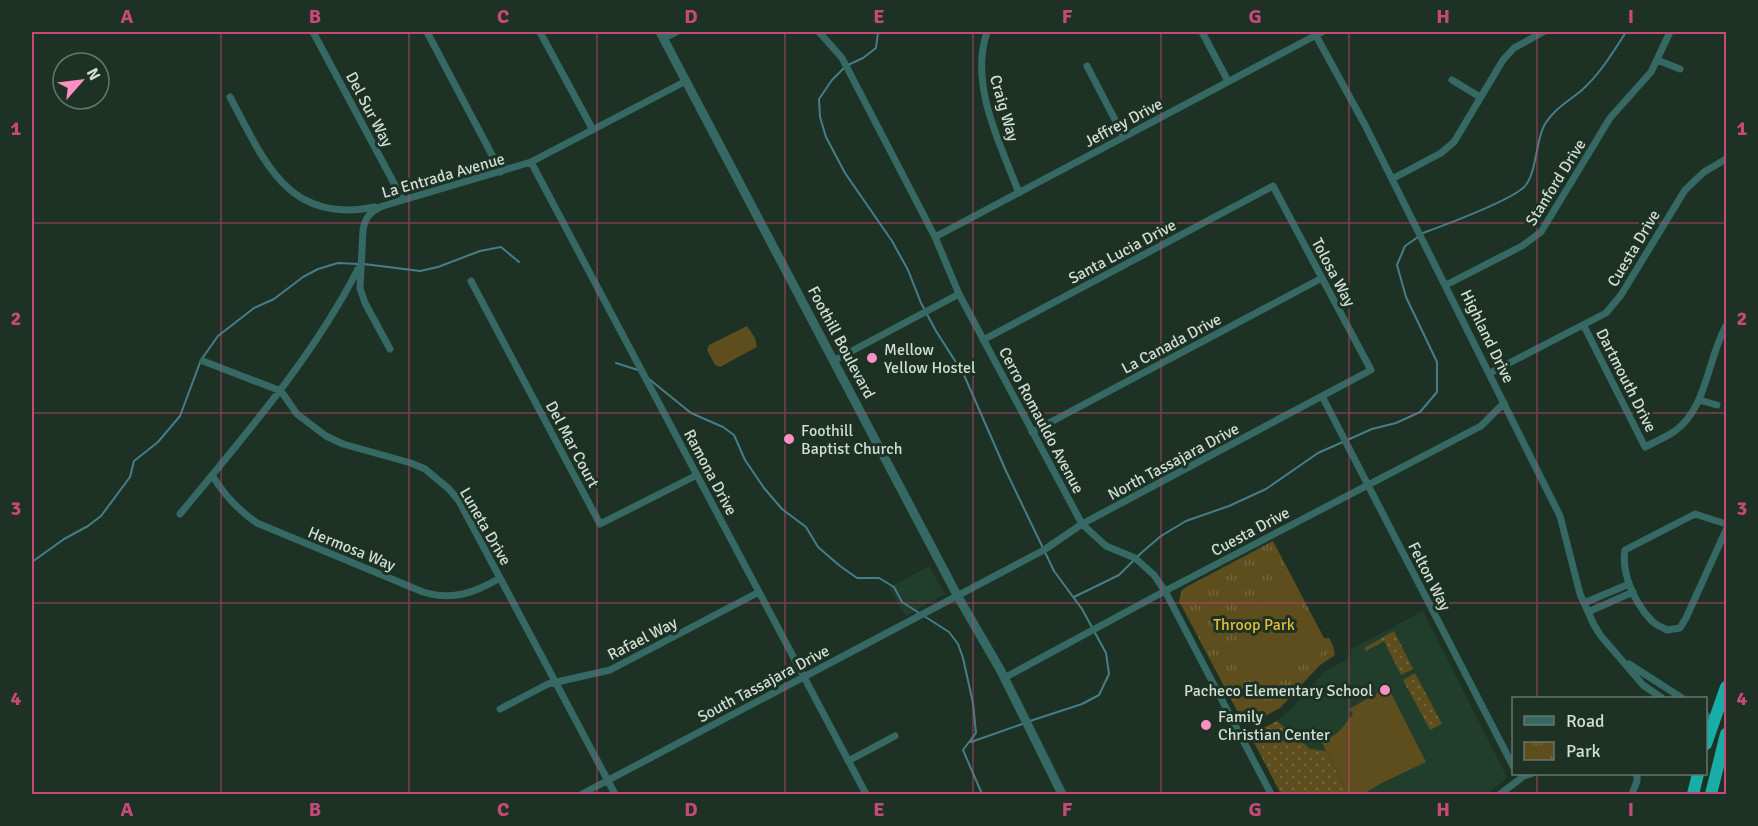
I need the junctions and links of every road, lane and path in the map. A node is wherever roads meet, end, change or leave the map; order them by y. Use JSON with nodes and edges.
{"nodes":[{"id":1,"x":313,"y":32,"type":"edge"},
{"id":2,"x":427,"y":32,"type":"edge"},
{"id":3,"x":540,"y":32,"type":"edge"},
{"id":4,"x":676,"y":32,"type":"edge"},
{"id":5,"x":819,"y":32,"type":"edge"},
{"id":6,"x":977,"y":32,"type":"edge"},
{"id":7,"x":1202,"y":32,"type":"edge"},
{"id":8,"x":1542,"y":32,"type":"edge"},
{"id":9,"x":1670,"y":32,"type":"edge"},
{"id":10,"x":1317,"y":33,"type":"edge"},
{"id":11,"x":986,"y":34,"type":"edge"},
{"id":12,"x":662,"y":35,"type":"edge"},
{"id":13,"x":1657,"y":60,"type":"junction"},
{"id":14,"x":1087,"y":66,"type":"dead end"},
{"id":15,"x":1680,"y":69,"type":"dead end"},
{"id":16,"x":1452,"y":80,"type":"dead end"},
{"id":17,"x":687,"y":81,"type":"junction"},
{"id":18,"x":1228,"y":81,"type":"junction"},
{"id":19,"x":230,"y":97,"type":"dead end"},
{"id":20,"x":1480,"y":97,"type":"junction"},
{"id":21,"x":593,"y":130,"type":"junction"},
{"id":22,"x":1124,"y":137,"type":"junction"},
{"id":23,"x":1726,"y":159,"type":"edge"},
{"id":24,"x":531,"y":162,"type":"junction"},
{"id":25,"x":501,"y":172,"type":"junction"},
{"id":26,"x":1392,"y":179,"type":"junction"},
{"id":27,"x":1273,"y":186,"type":"joint"},
{"id":28,"x":1019,"y":193,"type":"junction"},
{"id":29,"x":403,"y":200,"type":"junction"},
{"id":30,"x":382,"y":206,"type":"junction"},
{"id":31,"x":935,"y":237,"type":"junction"},
{"id":32,"x":360,"y":264,"type":"junction"},
{"id":33,"x":1322,"y":278,"type":"junction"},
{"id":34,"x":471,"y":281,"type":"dead end"},
{"id":35,"x":1446,"y":285,"type":"junction"},
{"id":36,"x":959,"y":294,"type":"junction"},
{"id":37,"x":1584,"y":326,"type":"junction"},
{"id":38,"x":1726,"y":326,"type":"edge"},
{"id":39,"x":983,"y":340,"type":"junction"},
{"id":40,"x":390,"y":350,"type":"dead end"},
{"id":41,"x":835,"y":360,"type":"junction"},
{"id":42,"x":203,"y":361,"type":"dead end"},
{"id":43,"x":1371,"y":370,"type":"joint"},
{"id":44,"x":1490,"y":373,"type":"junction"},
{"id":45,"x":281,"y":391,"type":"junction"},
{"id":46,"x":1322,"y":396,"type":"junction"},
{"id":47,"x":1699,"y":400,"type":"junction"},
{"id":48,"x":1504,"y":403,"type":"junction"},
{"id":49,"x":1717,"y":405,"type":"dead end"},
{"id":50,"x":1032,"y":432,"type":"junction"},
{"id":51,"x":212,"y":475,"type":"junction"},
{"id":52,"x":697,"y":475,"type":"junction"},
{"id":53,"x":1368,"y":485,"type":"junction"},
{"id":54,"x":180,"y":514,"type":"dead end"},
{"id":55,"x":1083,"y":524,"type":"junction"},
{"id":56,"x":1726,"y":524,"type":"edge"},
{"id":57,"x":1726,"y":530,"type":"edge"},
{"id":58,"x":500,"y":578,"type":"junction"},
{"id":59,"x":1629,"y":584,"type":"junction"},
{"id":60,"x":1165,"y":591,"type":"junction"},
{"id":61,"x":759,"y":592,"type":"junction"},
{"id":62,"x":1633,"y":592,"type":"junction"},
{"id":63,"x":957,"y":595,"type":"junction"},
{"id":64,"x":1584,"y":603,"type":"junction"},
{"id":65,"x":1588,"y":612,"type":"junction"},
{"id":66,"x":1620,"y":658,"type":"junction"},
{"id":67,"x":804,"y":677,"type":"junction"},
{"id":68,"x":1004,"y":678,"type":"junction"},
{"id":69,"x":555,"y":682,"type":"junction"},
{"id":70,"x":1726,"y":687,"type":"edge"},
{"id":71,"x":1659,"y":697,"type":"edge"},
{"id":72,"x":1679,"y":697,"type":"edge"},
{"id":73,"x":500,"y":710,"type":"dead end"},
{"id":74,"x":1708,"y":722,"type":"edge"},
{"id":75,"x":896,"y":736,"type":"dead end"},
{"id":76,"x":1726,"y":737,"type":"edge"},
{"id":77,"x":848,"y":761,"type":"junction"},
{"id":78,"x":1512,"y":764,"type":"edge"},
{"id":79,"x":1637,"y":775,"type":"edge"},
{"id":80,"x":1698,"y":775,"type":"edge"},
{"id":81,"x":1518,"y":777,"type":"edge"},
{"id":82,"x":608,"y":781,"type":"junction"},
{"id":83,"x":582,"y":795,"type":"edge"},
{"id":84,"x":615,"y":795,"type":"edge"},
{"id":85,"x":866,"y":795,"type":"edge"},
{"id":86,"x":1062,"y":795,"type":"edge"},
{"id":87,"x":1271,"y":795,"type":"edge"},
{"id":88,"x":1500,"y":795,"type":"edge"},
{"id":89,"x":1632,"y":795,"type":"edge"},
{"id":90,"x":1693,"y":795,"type":"edge"},
{"id":91,"x":1711,"y":795,"type":"edge"}],
"edges":[{"from":1,"to":29,"type":"street","name":"Del Sur Way"},
{"from":2,"to":25,"type":"street"},
{"from":3,"to":21,"type":"street"},
{"from":4,"to":12,"type":"street"},
{"from":5,"to":31,"type":"street","name":"Cerro Romauldo Avenue"},
{"from":6,"to":11,"type":"street","name":"Craig Way"},
{"from":7,"to":18,"type":"street"},
{"from":8,"to":20,"type":"street"},
{"from":9,"to":13,"type":"street","name":"Stanford Drive"},
{"from":10,"to":18,"type":"street","name":"Jeffrey Drive"},
{"from":10,"to":26,"type":"street","name":"Highland Drive"},
{"from":11,"to":28,"type":"street","name":"Craig Way"},
{"from":12,"to":17,"type":"street","name":"Foothill Boulevard"},
{"from":13,"to":15,"type":"street"},
{"from":13,"to":35,"type":"street","name":"Stanford Drive"},
{"from":14,"to":22,"type":"street"},
{"from":16,"to":20,"type":"street"},
{"from":17,"to":21,"type":"street","name":"La Entrada Avenue"},
{"from":17,"to":41,"type":"street","name":"Foothill Boulevard"},
{"from":18,"to":22,"type":"street","name":"Jeffrey Drive"},
{"from":19,"to":30,"type":"street"},
{"from":20,"to":26,"type":"street"},
{"from":21,"to":24,"type":"street","name":"La Entrada Avenue"},
{"from":22,"to":28,"type":"street","name":"Jeffrey Drive"},
{"from":23,"to":37,"type":"street","name":"Cuesta Drive"},
{"from":24,"to":25,"type":"street","name":"La Entrada Avenue"},
{"from":24,"to":52,"type":"street","name":"Ramona Drive"},
{"from":25,"to":29,"type":"street","name":"La Entrada Avenue"},
{"from":26,"to":35,"type":"street","name":"Highland Drive"},
{"from":27,"to":33,"type":"street","name":"Tolosa Way"},
{"from":27,"to":39,"type":"street","name":"Santa Lucia Drive"},
{"from":28,"to":31,"type":"street","name":"Jeffrey Drive"},
{"from":29,"to":30,"type":"street","name":"La Entrada Avenue"},
{"from":30,"to":32,"type":"street","name":"La Entrada Avenue"},
{"from":31,"to":36,"type":"street","name":"Cerro Romauldo Avenue"},
{"from":32,"to":40,"type":"street"},
{"from":32,"to":45,"type":"street","name":"La Entrada Avenue"},
{"from":33,"to":43,"type":"street","name":"Tolosa Way"},
{"from":33,"to":50,"type":"street","name":"La Canada Drive"},
{"from":34,"to":52,"type":"street","name":"Del Mar Court"},
{"from":35,"to":44,"type":"street","name":"Highland Drive"},
{"from":36,"to":39,"type":"street","name":"Cerro Romauldo Avenue"},
{"from":36,"to":41,"type":"street"},
{"from":37,"to":44,"type":"street","name":"Cuesta Drive"},
{"from":37,"to":47,"type":"street","name":"Dartmouth Drive"},
{"from":38,"to":47,"type":"street"},
{"from":39,"to":50,"type":"street","name":"Cerro Romauldo Avenue"},
{"from":41,"to":63,"type":"street","name":"Foothill Boulevard"},
{"from":42,"to":45,"type":"street"},
{"from":43,"to":46,"type":"street","name":"North Tassajara Drive"},
{"from":44,"to":48,"type":"street","name":"Highland Drive"},
{"from":45,"to":51,"type":"street","name":"La Entrada Avenue"},
{"from":45,"to":58,"type":"street","name":"Luneta Drive"},
{"from":46,"to":53,"type":"street","name":"Felton Way"},
{"from":46,"to":55,"type":"street","name":"North Tassajara Drive"},
{"from":47,"to":49,"type":"street"},
{"from":48,"to":53,"type":"street","name":"Cuesta Drive"},
{"from":48,"to":64,"type":"street","name":"Highland Drive"},
{"from":50,"to":55,"type":"street","name":"Cerro Romauldo Avenue"},
{"from":51,"to":54,"type":"street","name":"La Entrada Avenue"},
{"from":51,"to":58,"type":"street","name":"Hermosa Way"},
{"from":52,"to":61,"type":"street","name":"Ramona Drive"},
{"from":53,"to":60,"type":"street","name":"Cuesta Drive"},
{"from":53,"to":78,"type":"street","name":"Felton Way"},
{"from":55,"to":60,"type":"street","name":"Cerro Romauldo Avenue"},
{"from":55,"to":63,"type":"street","name":"North Tassajara Drive"},
{"from":56,"to":59,"type":"street"},
{"from":57,"to":62,"type":"street"},
{"from":58,"to":69,"type":"street","name":"Luneta Drive"},
{"from":59,"to":62,"type":"street"},
{"from":59,"to":64,"type":"street"},
{"from":60,"to":68,"type":"street","name":"Cuesta Drive"},
{"from":60,"to":87,"type":"street","name":"Cerro Romauldo Avenue"},
{"from":61,"to":67,"type":"street","name":"Ramona Drive"},
{"from":61,"to":69,"type":"street","name":"Rafael Way"},
{"from":62,"to":65,"type":"street"},
{"from":63,"to":67,"type":"street","name":"South Tassajara Drive"},
{"from":63,"to":68,"type":"street","name":"Foothill Boulevard"},
{"from":64,"to":65,"type":"street","name":"Highland Drive"},
{"from":65,"to":66,"type":"street","name":"Highland Drive"},
{"from":66,"to":71,"type":"street","name":"Highland Drive"},
{"from":66,"to":72,"type":"street","name":"Highland Drive"},
{"from":67,"to":77,"type":"street","name":"Ramona Drive"},
{"from":67,"to":82,"type":"street","name":"South Tassajara Drive"},
{"from":68,"to":86,"type":"street","name":"Foothill Boulevard"},
{"from":69,"to":73,"type":"street","name":"Rafael Way"},
{"from":69,"to":82,"type":"street","name":"Luneta Drive"},
{"from":70,"to":74,"type":"highway"},
{"from":74,"to":76,"type":"street"},
{"from":75,"to":77,"type":"street"},
{"from":76,"to":91,"type":"highway"},
{"from":77,"to":85,"type":"street","name":"Ramona Drive"},
{"from":79,"to":89,"type":"street"},
{"from":80,"to":90,"type":"highway"},
{"from":81,"to":88,"type":"street"},
{"from":82,"to":83,"type":"street","name":"South Tassajara Drive"},
{"from":82,"to":84,"type":"street","name":"Luneta Drive"}]}
